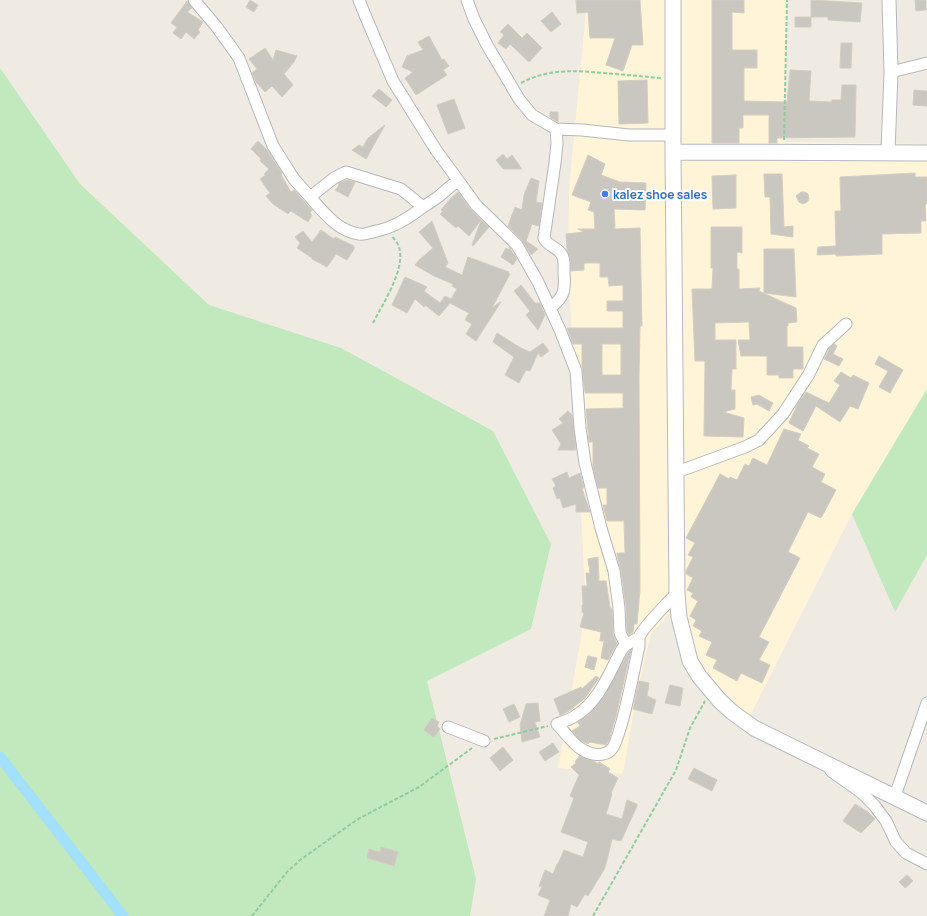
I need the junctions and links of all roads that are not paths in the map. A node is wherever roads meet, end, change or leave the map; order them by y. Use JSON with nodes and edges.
{"nodes":[{"id":1,"x":359,"y":0,"type":"edge"},
{"id":2,"x":467,"y":0,"type":"edge"},
{"id":3,"x":673,"y":0,"type":"edge"},
{"id":4,"x":889,"y":0,"type":"edge"},
{"id":5,"x":202,"y":2,"type":"edge"},
{"id":6,"x":927,"y":63,"type":"edge"},
{"id":7,"x":891,"y":72,"type":"junction"},
{"id":8,"x":556,"y":129,"type":"junction"},
{"id":9,"x":673,"y":135,"type":"junction"},
{"id":10,"x":673,"y":152,"type":"junction"},
{"id":11,"x":888,"y":152,"type":"junction"},
{"id":12,"x":927,"y":153,"type":"edge"},
{"id":13,"x":458,"y":180,"type":"junction"},
{"id":14,"x":310,"y":197,"type":"junction"},
{"id":15,"x":423,"y":207,"type":"junction"},
{"id":16,"x":551,"y":307,"type":"junction"},
{"id":17,"x":846,"y":324,"type":"dead end"},
{"id":18,"x":677,"y":472,"type":"junction"},
{"id":19,"x":677,"y":593,"type":"junction"},
{"id":20,"x":639,"y":637,"type":"junction"},
{"id":21,"x":628,"y":644,"type":"junction"},
{"id":22,"x":927,"y":703,"type":"edge"},
{"id":23,"x":448,"y":727,"type":"dead end"},
{"id":24,"x":484,"y":742,"type":"road end"},
{"id":25,"x":816,"y":759,"type":"junction"},
{"id":26,"x":895,"y":796,"type":"junction"},
{"id":27,"x":927,"y":813,"type":"edge"},
{"id":28,"x":927,"y":864,"type":"edge"}],
"edges":[{"from":1,"to":13,"type":"street"},
{"from":2,"to":8,"type":"street"},
{"from":3,"to":9,"type":"main road"},
{"from":4,"to":7,"type":"street"},
{"from":5,"to":14,"type":"street"},
{"from":6,"to":7,"type":"street"},
{"from":7,"to":11,"type":"street"},
{"from":8,"to":9,"type":"street"},
{"from":8,"to":16,"type":"street"},
{"from":9,"to":10,"type":"main road"},
{"from":10,"to":11,"type":"main road"},
{"from":10,"to":18,"type":"main road"},
{"from":11,"to":12,"type":"main road"},
{"from":13,"to":15,"type":"street"},
{"from":13,"to":16,"type":"street"},
{"from":14,"to":15,"type":"street"},
{"from":14,"to":15,"type":"street"},
{"from":16,"to":21,"type":"street"},
{"from":17,"to":18,"type":"street"},
{"from":18,"to":19,"type":"main road"},
{"from":19,"to":20,"type":"street"},
{"from":19,"to":25,"type":"main road"},
{"from":20,"to":21,"type":"street"},
{"from":20,"to":21,"type":"street"},
{"from":22,"to":26,"type":"street"},
{"from":23,"to":24,"type":"street"},
{"from":25,"to":26,"type":"main road"},
{"from":25,"to":28,"type":"street"},
{"from":26,"to":27,"type":"main road"}]}
